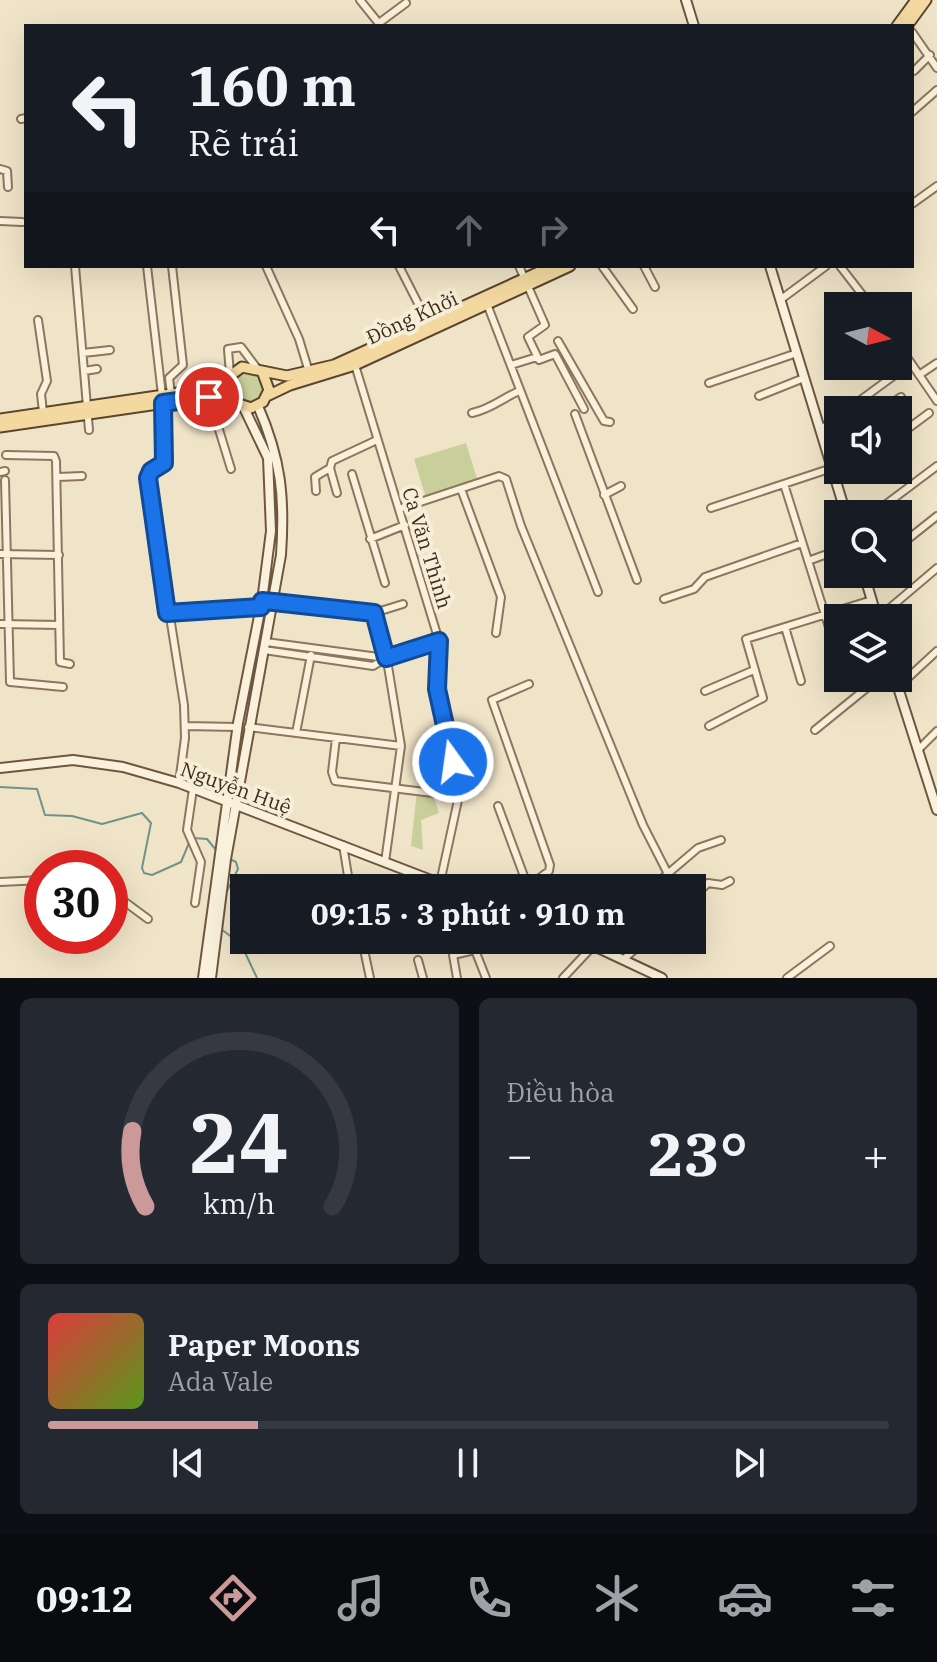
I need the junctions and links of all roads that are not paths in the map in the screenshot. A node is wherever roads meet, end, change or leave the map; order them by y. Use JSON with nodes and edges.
{"nodes":[{"id":1,"x":360,"y":0,"type":"edge"},
{"id":2,"x":686,"y":0,"type":"edge"},
{"id":3,"x":926,"y":0,"type":"edge"},
{"id":4,"x":913,"y":1,"type":"edge"},
{"id":5,"x":406,"y":3,"type":"dead end"},
{"id":6,"x":379,"y":24,"type":"edge"},
{"id":7,"x":381,"y":24,"type":"edge"},
{"id":8,"x":693,"y":24,"type":"edge"},
{"id":9,"x":898,"y":24,"type":"edge"},
{"id":10,"x":908,"y":24,"type":"edge"},
{"id":11,"x":914,"y":35,"type":"edge"},
{"id":12,"x":930,"y":55,"type":"junction"},
{"id":13,"x":937,"y":68,"type":"edge"},
{"id":14,"x":914,"y":71,"type":"dead end"},
{"id":15,"x":937,"y":90,"type":"edge"},
{"id":16,"x":914,"y":110,"type":"edge"},
{"id":17,"x":0,"y":169,"type":"edge"},
{"id":18,"x":937,"y":186,"type":"edge"},
{"id":19,"x":8,"y":187,"type":"dead end"},
{"id":20,"x":914,"y":203,"type":"edge"},
{"id":21,"x":0,"y":221,"type":"edge"},
{"id":22,"x":22,"y":222,"type":"dead end"},
{"id":23,"x":75,"y":268,"type":"edge"},
{"id":24,"x":147,"y":268,"type":"edge"},
{"id":25,"x":172,"y":268,"type":"edge"},
{"id":26,"x":267,"y":268,"type":"edge"},
{"id":27,"x":400,"y":268,"type":"edge"},
{"id":28,"x":520,"y":268,"type":"edge"},
{"id":29,"x":548,"y":268,"type":"edge"},
{"id":30,"x":564,"y":268,"type":"edge"},
{"id":31,"x":603,"y":268,"type":"edge"},
{"id":32,"x":645,"y":268,"type":"edge"},
{"id":33,"x":771,"y":268,"type":"edge"},
{"id":34,"x":823,"y":268,"type":"edge"},
{"id":35,"x":842,"y":268,"type":"edge"},
{"id":36,"x":524,"y":282,"type":"junction"},
{"id":37,"x":655,"y":287,"type":"dead end"},
{"id":38,"x":860,"y":292,"type":"edge"},
{"id":39,"x":780,"y":300,"type":"junction"},
{"id":40,"x":487,"y":304,"type":"junction"},
{"id":41,"x":633,"y":309,"type":"dead end"},
{"id":42,"x":38,"y":320,"type":"dead end"},
{"id":43,"x":427,"y":321,"type":"junction"},
{"id":44,"x":501,"y":336,"type":"junction"},
{"id":45,"x":492,"y":341,"type":"dead end"},
{"id":46,"x":558,"y":341,"type":"dead end"},
{"id":47,"x":110,"y":350,"type":"dead end"},
{"id":48,"x":83,"y":353,"type":"junction"},
{"id":49,"x":797,"y":353,"type":"junction"},
{"id":50,"x":537,"y":357,"type":"junction"},
{"id":51,"x":937,"y":363,"type":"edge"},
{"id":52,"x":912,"y":364,"type":"edge"},
{"id":53,"x":355,"y":365,"type":"junction"},
{"id":54,"x":511,"y":365,"type":"junction"},
{"id":55,"x":97,"y":369,"type":"dead end"},
{"id":56,"x":259,"y":369,"type":"junction"},
{"id":57,"x":587,"y":369,"type":"dead end"},
{"id":58,"x":84,"y":371,"type":"junction"},
{"id":59,"x":309,"y":372,"type":"junction"},
{"id":60,"x":578,"y":374,"type":"junction"},
{"id":61,"x":230,"y":375,"type":"junction"},
{"id":62,"x":919,"y":375,"type":"junction"},
{"id":63,"x":804,"y":378,"type":"junction"},
{"id":64,"x":888,"y":380,"type":"edge"},
{"id":65,"x":709,"y":383,"type":"dead end"},
{"id":66,"x":519,"y":391,"type":"junction"},
{"id":67,"x":267,"y":396,"type":"junction"},
{"id":68,"x":759,"y":396,"type":"dead end"},
{"id":69,"x":866,"y":396,"type":"edge"},
{"id":70,"x":165,"y":397,"type":"junction"},
{"id":71,"x":209,"y":397,"type":"junction"},
{"id":72,"x":233,"y":401,"type":"junction"},
{"id":73,"x":937,"y":401,"type":"edge"},
{"id":74,"x":258,"y":406,"type":"junction"},
{"id":75,"x":244,"y":408,"type":"junction"},
{"id":76,"x":584,"y":409,"type":"dead end"},
{"id":77,"x":87,"y":410,"type":"junction"},
{"id":78,"x":43,"y":412,"type":"junction"},
{"id":79,"x":472,"y":413,"type":"dead end"},
{"id":80,"x":929,"y":413,"type":"dead end"},
{"id":81,"x":575,"y":414,"type":"dead end"},
{"id":82,"x":0,"y":419,"type":"edge"},
{"id":83,"x":610,"y":422,"type":"dead end"},
{"id":84,"x":912,"y":426,"type":"edge"},
{"id":85,"x":0,"y":427,"type":"edge"},
{"id":86,"x":824,"y":427,"type":"edge"},
{"id":87,"x":89,"y":430,"type":"dead end"},
{"id":88,"x":820,"y":430,"type":"junction"},
{"id":89,"x":377,"y":440,"type":"junction"},
{"id":90,"x":824,"y":444,"type":"edge"},
{"id":91,"x":6,"y":455,"type":"dead end"},
{"id":92,"x":937,"y":466,"type":"edge"},
{"id":93,"x":330,"y":468,"type":"junction"},
{"id":94,"x":231,"y":469,"type":"dead end"},
{"id":95,"x":824,"y":471,"type":"edge"},
{"id":96,"x":352,"y":474,"type":"dead end"},
{"id":97,"x":82,"y":476,"type":"dead end"},
{"id":98,"x":58,"y":477,"type":"junction"},
{"id":99,"x":5,"y":480,"type":"dead end"},
{"id":100,"x":784,"y":484,"type":"junction"},
{"id":101,"x":621,"y":486,"type":"dead end"},
{"id":102,"x":461,"y":489,"type":"junction"},
{"id":103,"x":316,"y":491,"type":"dead end"},
{"id":104,"x":337,"y":493,"type":"dead end"},
{"id":105,"x":604,"y":495,"type":"junction"},
{"id":106,"x":892,"y":500,"type":"edge"},
{"id":107,"x":711,"y":508,"type":"dead end"},
{"id":108,"x":399,"y":509,"type":"junction"},
{"id":109,"x":937,"y":516,"type":"edge"},
{"id":110,"x":405,"y":525,"type":"junction"},
{"id":111,"x":912,"y":536,"type":"edge"},
{"id":112,"x":370,"y":539,"type":"junction"},
{"id":113,"x":802,"y":543,"type":"junction"},
{"id":114,"x":4,"y":555,"type":"edge"},
{"id":115,"x":59,"y":555,"type":"junction"},
{"id":116,"x":824,"y":555,"type":"edge"},
{"id":117,"x":808,"y":561,"type":"junction"},
{"id":118,"x":937,"y":568,"type":"edge"},
{"id":119,"x":637,"y":580,"type":"dead end"},
{"id":120,"x":385,"y":583,"type":"dead end"},
{"id":121,"x":868,"y":588,"type":"edge"},
{"id":122,"x":598,"y":592,"type":"dead end"},
{"id":123,"x":664,"y":599,"type":"dead end"},
{"id":124,"x":872,"y":600,"type":"junction"},
{"id":125,"x":274,"y":602,"type":"junction"},
{"id":126,"x":261,"y":604,"type":"junction"},
{"id":127,"x":403,"y":604,"type":"dead end"},
{"id":128,"x":859,"y":604,"type":"edge"},
{"id":129,"x":873,"y":604,"type":"edge"},
{"id":130,"x":894,"y":604,"type":"edge"},
{"id":131,"x":167,"y":613,"type":"junction"},
{"id":132,"x":374,"y":613,"type":"junction"},
{"id":133,"x":824,"y":615,"type":"joint"},
{"id":134,"x":0,"y":624,"type":"edge"},
{"id":135,"x":9,"y":624,"type":"junction"},
{"id":136,"x":59,"y":625,"type":"junction"},
{"id":137,"x":785,"y":627,"type":"junction"},
{"id":138,"x":496,"y":633,"type":"dead end"},
{"id":139,"x":439,"y":641,"type":"junction"},
{"id":140,"x":265,"y":646,"type":"junction"},
{"id":141,"x":315,"y":649,"type":"junction"},
{"id":142,"x":937,"y":651,"type":"edge"},
{"id":143,"x":310,"y":657,"type":"junction"},
{"id":144,"x":386,"y":658,"type":"junction"},
{"id":145,"x":70,"y":664,"type":"dead end"},
{"id":146,"x":754,"y":670,"type":"junction"},
{"id":147,"x":912,"y":670,"type":"edge"},
{"id":148,"x":801,"y":681,"type":"dead end"},
{"id":149,"x":529,"y":684,"type":"dead end"},
{"id":150,"x":63,"y":687,"type":"dead end"},
{"id":151,"x":705,"y":691,"type":"dead end"},
{"id":152,"x":862,"y":692,"type":"edge"},
{"id":153,"x":900,"y":692,"type":"edge"},
{"id":154,"x":185,"y":726,"type":"junction"},
{"id":155,"x":709,"y":726,"type":"dead end"},
{"id":156,"x":237,"y":727,"type":"junction"},
{"id":157,"x":248,"y":727,"type":"junction"},
{"id":158,"x":815,"y":730,"type":"dead end"},
{"id":159,"x":937,"y":731,"type":"edge"},
{"id":160,"x":296,"y":733,"type":"junction"},
{"id":161,"x":336,"y":738,"type":"junction"},
{"id":162,"x":401,"y":746,"type":"junction"},
{"id":163,"x":918,"y":750,"type":"junction"},
{"id":164,"x":0,"y":768,"type":"edge"},
{"id":165,"x":179,"y":783,"type":"junction"},
{"id":166,"x":193,"y":789,"type":"junction"},
{"id":167,"x":396,"y":789,"type":"junction"},
{"id":168,"x":433,"y":793,"type":"dead end"},
{"id":169,"x":935,"y":794,"type":"edge"},
{"id":170,"x":230,"y":803,"type":"junction"},
{"id":171,"x":498,"y":806,"type":"dead end"},
{"id":172,"x":937,"y":810,"type":"edge"},
{"id":173,"x":721,"y":840,"type":"dead end"},
{"id":174,"x":343,"y":845,"type":"junction"},
{"id":175,"x":385,"y":862,"type":"junction"},
{"id":176,"x":348,"y":874,"type":"edge"},
{"id":177,"x":416,"y":874,"type":"edge"},
{"id":178,"x":442,"y":874,"type":"edge"},
{"id":179,"x":522,"y":874,"type":"edge"},
{"id":180,"x":545,"y":874,"type":"edge"},
{"id":181,"x":668,"y":874,"type":"joint"},
{"id":182,"x":24,"y":881,"type":"edge"},
{"id":183,"x":730,"y":881,"type":"dead end"},
{"id":184,"x":0,"y":882,"type":"edge"},
{"id":185,"x":706,"y":885,"type":"edge"},
{"id":186,"x":195,"y":903,"type":"dead end"},
{"id":187,"x":128,"y":904,"type":"edge"},
{"id":188,"x":148,"y":919,"type":"dead end"},
{"id":189,"x":830,"y":946,"type":"dead end"},
{"id":190,"x":365,"y":954,"type":"edge"},
{"id":191,"x":457,"y":954,"type":"edge"},
{"id":192,"x":477,"y":954,"type":"edge"},
{"id":193,"x":584,"y":954,"type":"edge"},
{"id":194,"x":615,"y":954,"type":"edge"},
{"id":195,"x":630,"y":954,"type":"edge"},
{"id":196,"x":624,"y":959,"type":"junction"},
{"id":197,"x":418,"y":960,"type":"dead end"},
{"id":198,"x":203,"y":978,"type":"edge"},
{"id":199,"x":211,"y":978,"type":"edge"},
{"id":200,"x":370,"y":978,"type":"edge"},
{"id":201,"x":423,"y":978,"type":"edge"},
{"id":202,"x":457,"y":978,"type":"edge"},
{"id":203,"x":486,"y":978,"type":"edge"},
{"id":204,"x":563,"y":978,"type":"edge"},
{"id":205,"x":662,"y":978,"type":"edge"},
{"id":206,"x":787,"y":978,"type":"edge"}],
"edges":[{"from":1,"to":6,"type":"street"},
{"from":2,"to":8,"type":"street"},
{"from":3,"to":10,"type":"main road"},
{"from":4,"to":9,"type":"main road"},
{"from":5,"to":7,"type":"street"},
{"from":11,"to":12,"type":"street"},
{"from":12,"to":13,"type":"street"},
{"from":12,"to":14,"type":"street"},
{"from":15,"to":16,"type":"street"},
{"from":17,"to":19,"type":"street"},
{"from":18,"to":20,"type":"street"},
{"from":21,"to":22,"type":"street"},
{"from":23,"to":48,"type":"street"},
{"from":24,"to":70,"type":"street"},
{"from":25,"to":70,"type":"street"},
{"from":26,"to":59,"type":"street"},
{"from":27,"to":43,"type":"street"},
{"from":28,"to":36,"type":"street"},
{"from":29,"to":36,"type":"main road","name":"Đồng Khởi"},
{"from":30,"to":36,"type":"main road","name":"Đồng Khởi"},
{"from":31,"to":41,"type":"street"},
{"from":32,"to":37,"type":"street"},
{"from":33,"to":39,"type":"street"},
{"from":34,"to":39,"type":"street"},
{"from":35,"to":38,"type":"street"},
{"from":36,"to":40,"type":"main road","name":"Đồng Khởi"},
{"from":36,"to":43,"type":"main road","name":"Đồng Khởi"},
{"from":36,"to":50,"type":"street"},
{"from":39,"to":49,"type":"street"},
{"from":40,"to":44,"type":"street"},
{"from":40,"to":53,"type":"main road","name":"Đồng Khởi"},
{"from":42,"to":78,"type":"street"},
{"from":43,"to":59,"type":"main road","name":"Đồng Khởi"},
{"from":44,"to":45,"type":"street"},
{"from":44,"to":54,"type":"street"},
{"from":46,"to":60,"type":"street"},
{"from":47,"to":48,"type":"street"},
{"from":48,"to":58,"type":"street"},
{"from":49,"to":63,"type":"street"},
{"from":49,"to":65,"type":"street"},
{"from":50,"to":54,"type":"street"},
{"from":50,"to":76,"type":"street"},
{"from":51,"to":62,"type":"street"},
{"from":52,"to":62,"type":"street"},
{"from":53,"to":67,"type":"main road","name":"Đồng Khởi"},
{"from":53,"to":89,"type":"street","name":"Ca Văn Thỉnh"},
{"from":54,"to":66,"type":"street"},
{"from":55,"to":58,"type":"street"},
{"from":56,"to":59,"type":"main road","name":"Đồng Khởi"},
{"from":56,"to":61,"type":"main road"},
{"from":56,"to":61,"type":"street"},
{"from":56,"to":67,"type":"main road"},
{"from":57,"to":60,"type":"street"},
{"from":58,"to":77,"type":"street"},
{"from":60,"to":83,"type":"street"},
{"from":61,"to":70,"type":"main road"},
{"from":61,"to":72,"type":"main road"},
{"from":62,"to":73,"type":"street"},
{"from":63,"to":68,"type":"street"},
{"from":63,"to":88,"type":"street"},
{"from":64,"to":69,"type":"street"},
{"from":66,"to":79,"type":"street"},
{"from":66,"to":122,"type":"street"},
{"from":67,"to":74,"type":"main road"},
{"from":70,"to":71,"type":"main road"},
{"from":70,"to":77,"type":"main road"},
{"from":70,"to":131,"type":"street"},
{"from":71,"to":72,"type":"main road"},
{"from":71,"to":94,"type":"street"},
{"from":72,"to":75,"type":"main road"},
{"from":74,"to":75,"type":"main road"},
{"from":74,"to":125,"type":"street"},
{"from":75,"to":126,"type":"street"},
{"from":77,"to":78,"type":"main road"},
{"from":77,"to":85,"type":"main road"},
{"from":77,"to":87,"type":"street"},
{"from":78,"to":82,"type":"main road"},
{"from":80,"to":84,"type":"street"},
{"from":81,"to":105,"type":"street"},
{"from":86,"to":88,"type":"street"},
{"from":88,"to":90,"type":"street"},
{"from":89,"to":93,"type":"street"},
{"from":89,"to":108,"type":"street","name":"Ca Văn Thỉnh"},
{"from":91,"to":98,"type":"street"},
{"from":92,"to":106,"type":"street"},
{"from":93,"to":103,"type":"street"},
{"from":93,"to":104,"type":"street"},
{"from":95,"to":100,"type":"street"},
{"from":96,"to":112,"type":"street"},
{"from":97,"to":98,"type":"street"},
{"from":98,"to":115,"type":"street"},
{"from":99,"to":114,"type":"street"},
{"from":100,"to":107,"type":"street"},
{"from":100,"to":113,"type":"street"},
{"from":101,"to":105,"type":"street"},
{"from":102,"to":108,"type":"street"},
{"from":102,"to":138,"type":"street"},
{"from":102,"to":181,"type":"street"},
{"from":105,"to":119,"type":"street"},
{"from":108,"to":110,"type":"street","name":"Ca Văn Thỉnh"},
{"from":109,"to":111,"type":"street"},
{"from":110,"to":112,"type":"street"},
{"from":110,"to":139,"type":"street","name":"Ca Văn Thỉnh"},
{"from":112,"to":120,"type":"street"},
{"from":113,"to":117,"type":"street"},
{"from":113,"to":123,"type":"street"},
{"from":114,"to":115,"type":"street"},
{"from":114,"to":135,"type":"street"},
{"from":115,"to":136,"type":"street"},
{"from":116,"to":117,"type":"street"},
{"from":117,"to":133,"type":"street"},
{"from":118,"to":130,"type":"street"},
{"from":121,"to":124,"type":"street"},
{"from":124,"to":128,"type":"street"},
{"from":124,"to":129,"type":"street"},
{"from":125,"to":126,"type":"street"},
{"from":125,"to":132,"type":"street"},
{"from":125,"to":140,"type":"street"},
{"from":126,"to":131,"type":"street"},
{"from":126,"to":156,"type":"street"},
{"from":127,"to":132,"type":"street"},
{"from":131,"to":154,"type":"street"},
{"from":132,"to":144,"type":"street"},
{"from":133,"to":137,"type":"street"},
{"from":134,"to":135,"type":"street"},
{"from":135,"to":136,"type":"street"},
{"from":135,"to":150,"type":"street"},
{"from":136,"to":145,"type":"street"},
{"from":137,"to":146,"type":"street"},
{"from":137,"to":148,"type":"street"},
{"from":139,"to":144,"type":"street"},
{"from":139,"to":178,"type":"street","name":"Ca Văn Thỉnh"},
{"from":140,"to":141,"type":"street"},
{"from":140,"to":143,"type":"street"},
{"from":140,"to":157,"type":"street"},
{"from":141,"to":143,"type":"street"},
{"from":141,"to":144,"type":"street"},
{"from":142,"to":147,"type":"street"},
{"from":143,"to":144,"type":"street"},
{"from":143,"to":160,"type":"street"},
{"from":144,"to":162,"type":"street"},
{"from":146,"to":151,"type":"street"},
{"from":146,"to":155,"type":"street"},
{"from":149,"to":180,"type":"street"},
{"from":152,"to":158,"type":"street"},
{"from":153,"to":163,"type":"street"},
{"from":154,"to":156,"type":"street"},
{"from":154,"to":165,"type":"street"},
{"from":156,"to":170,"type":"street"},
{"from":157,"to":160,"type":"street"},
{"from":157,"to":170,"type":"street"},
{"from":159,"to":163,"type":"street"},
{"from":160,"to":161,"type":"street"},
{"from":161,"to":162,"type":"street"},
{"from":161,"to":167,"type":"street"},
{"from":162,"to":167,"type":"street"},
{"from":163,"to":169,"type":"street"},
{"from":164,"to":165,"type":"street","name":"Nguyễn Huệ"},
{"from":165,"to":166,"type":"street","name":"Nguyễn Huệ"},
{"from":166,"to":170,"type":"street","name":"Nguyễn Huệ"},
{"from":166,"to":186,"type":"street"},
{"from":167,"to":168,"type":"street"},
{"from":167,"to":175,"type":"street"},
{"from":169,"to":172,"type":"street"},
{"from":170,"to":174,"type":"street","name":"Nguyễn Huệ"},
{"from":170,"to":198,"type":"street"},
{"from":170,"to":199,"type":"street"},
{"from":171,"to":179,"type":"street"},
{"from":173,"to":181,"type":"street"},
{"from":174,"to":175,"type":"street","name":"Nguyễn Huệ"},
{"from":174,"to":176,"type":"street"},
{"from":175,"to":177,"type":"street","name":"Nguyễn Huệ"},
{"from":182,"to":184,"type":"street"},
{"from":183,"to":185,"type":"street"},
{"from":187,"to":188,"type":"street"},
{"from":189,"to":206,"type":"street"},
{"from":190,"to":200,"type":"street"},
{"from":191,"to":202,"type":"street"},
{"from":192,"to":203,"type":"street"},
{"from":193,"to":204,"type":"street"},
{"from":194,"to":196,"type":"street"},
{"from":195,"to":196,"type":"street"},
{"from":196,"to":205,"type":"street"},
{"from":197,"to":201,"type":"street"}]}
